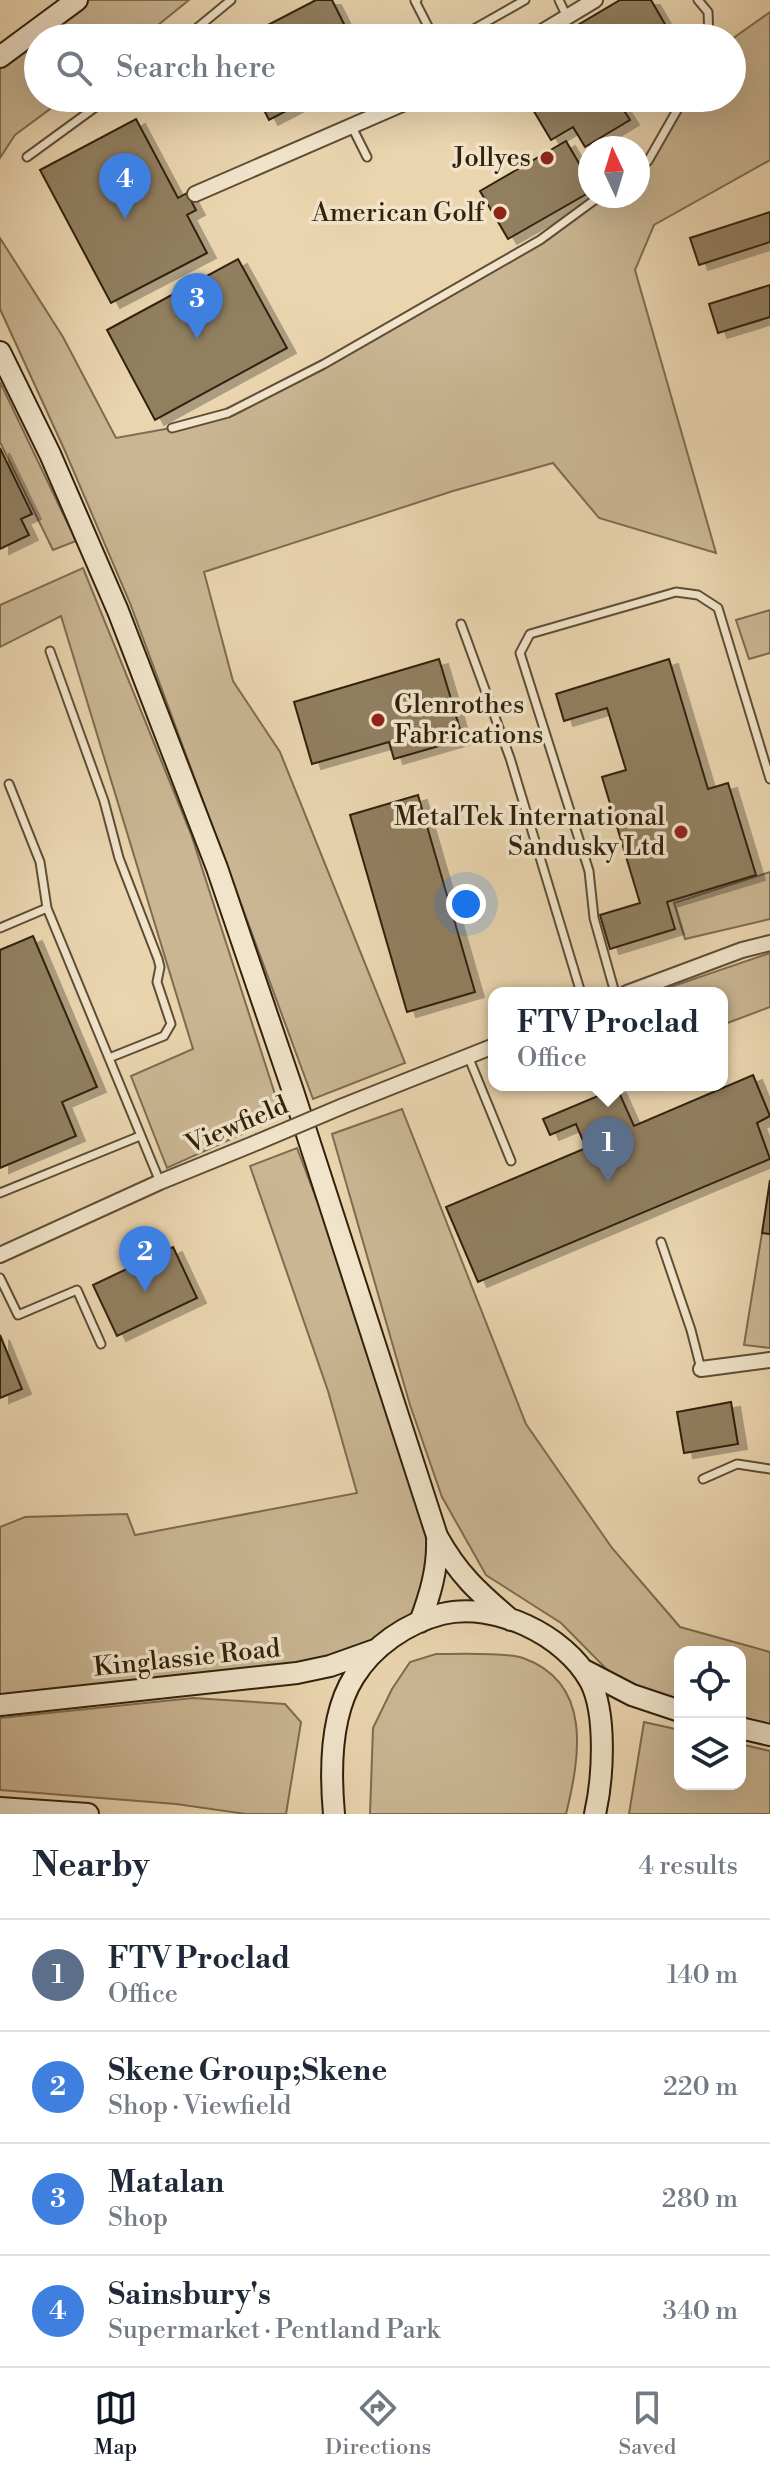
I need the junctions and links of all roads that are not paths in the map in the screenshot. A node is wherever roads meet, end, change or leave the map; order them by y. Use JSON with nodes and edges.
{"nodes":[{"id":1,"x":77,"y":0,"type":"edge"},
{"id":2,"x":231,"y":0,"type":"edge"},
{"id":3,"x":417,"y":0,"type":"edge"},
{"id":4,"x":525,"y":0,"type":"edge"},
{"id":5,"x":559,"y":0,"type":"edge"},
{"id":6,"x":595,"y":0,"type":"edge"},
{"id":7,"x":698,"y":0,"type":"edge"},
{"id":8,"x":567,"y":17,"type":"junction"},
{"id":9,"x":45,"y":24,"type":"edge"},
{"id":10,"x":202,"y":24,"type":"edge"},
{"id":11,"x":428,"y":24,"type":"edge"},
{"id":12,"x":483,"y":24,"type":"edge"},
{"id":13,"x":555,"y":24,"type":"edge"},
{"id":14,"x":708,"y":24,"type":"edge"},
{"id":15,"x":24,"y":39,"type":"edge"},
{"id":16,"x":0,"y":57,"type":"edge"},
{"id":17,"x":89,"y":112,"type":"edge"},
{"id":18,"x":385,"y":112,"type":"edge"},
{"id":19,"x":676,"y":112,"type":"edge"},
{"id":20,"x":351,"y":127,"type":"junction"},
{"id":21,"x":27,"y":157,"type":"dead end"},
{"id":22,"x":367,"y":157,"type":"dead end"},
{"id":23,"x":650,"y":158,"type":"edge"},
{"id":24,"x":195,"y":194,"type":"dead end"},
{"id":25,"x":584,"y":208,"type":"edge"},
{"id":26,"x":0,"y":352,"type":"edge"},
{"id":27,"x":172,"y":428,"type":"dead end"},
{"id":28,"x":461,"y":624,"type":"dead end"},
{"id":29,"x":50,"y":651,"type":"dead end"},
{"id":30,"x":770,"y":779,"type":"edge"},
{"id":31,"x":9,"y":784,"type":"dead end"},
{"id":32,"x":47,"y":908,"type":"junction"},
{"id":33,"x":0,"y":928,"type":"edge"},
{"id":34,"x":770,"y":943,"type":"edge"},
{"id":35,"x":579,"y":987,"type":"edge"},
{"id":36,"x":613,"y":987,"type":"edge"},
{"id":37,"x":643,"y":987,"type":"edge"},
{"id":38,"x":488,"y":1048,"type":"edge"},
{"id":39,"x":468,"y":1056,"type":"junction"},
{"id":40,"x":109,"y":1058,"type":"junction"},
{"id":41,"x":140,"y":1136,"type":"junction"},
{"id":42,"x":511,"y":1161,"type":"dead end"},
{"id":43,"x":160,"y":1182,"type":"junction"},
{"id":44,"x":0,"y":1193,"type":"edge"},
{"id":45,"x":661,"y":1242,"type":"dead end"},
{"id":46,"x":0,"y":1255,"type":"edge"},
{"id":47,"x":0,"y":1278,"type":"edge"},
{"id":48,"x":101,"y":1344,"type":"dead end"},
{"id":49,"x":770,"y":1360,"type":"edge"},
{"id":50,"x":701,"y":1369,"type":"joint"},
{"id":51,"x":770,"y":1469,"type":"edge"},
{"id":52,"x":703,"y":1479,"type":"dead end"},
{"id":53,"x":437,"y":1536,"type":"junction"},
{"id":54,"x":511,"y":1620,"type":"junction"},
{"id":55,"x":420,"y":1622,"type":"junction"},
{"id":56,"x":377,"y":1649,"type":"junction"},
{"id":57,"x":582,"y":1669,"type":"junction"},
{"id":58,"x":0,"y":1705,"type":"edge"},
{"id":59,"x":674,"y":1709,"type":"edge"},
{"id":60,"x":746,"y":1729,"type":"edge"},
{"id":61,"x":770,"y":1735,"type":"edge"},
{"id":62,"x":0,"y":1808,"type":"edge"},
{"id":63,"x":88,"y":1814,"type":"edge"},
{"id":64,"x":334,"y":1814,"type":"edge"},
{"id":65,"x":595,"y":1814,"type":"edge"}],
"edges":[{"from":1,"to":9,"type":"main road"},
{"from":2,"to":10,"type":"lane"},
{"from":3,"to":11,"type":"lane"},
{"from":4,"to":12,"type":"lane"},
{"from":5,"to":8,"type":"lane"},
{"from":6,"to":8,"type":"street"},
{"from":7,"to":14,"type":"lane"},
{"from":8,"to":13,"type":"street"},
{"from":15,"to":16,"type":"main road"},
{"from":17,"to":21,"type":"lane"},
{"from":18,"to":20,"type":"street"},
{"from":19,"to":23,"type":"lane"},
{"from":20,"to":22,"type":"lane"},
{"from":20,"to":24,"type":"street"},
{"from":25,"to":27,"type":"lane"},
{"from":26,"to":53,"type":"main road"},
{"from":28,"to":35,"type":"lane"},
{"from":29,"to":40,"type":"lane"},
{"from":30,"to":36,"type":"lane"},
{"from":31,"to":32,"type":"lane"},
{"from":32,"to":33,"type":"lane"},
{"from":32,"to":40,"type":"lane"},
{"from":34,"to":37,"type":"street"},
{"from":38,"to":39,"type":"street","name":"Viewfield"},
{"from":39,"to":42,"type":"lane"},
{"from":39,"to":43,"type":"street","name":"Viewfield","bridge":true},
{"from":40,"to":41,"type":"lane"},
{"from":41,"to":43,"type":"lane"},
{"from":41,"to":44,"type":"lane"},
{"from":43,"to":46,"type":"street","name":"Viewfield"},
{"from":45,"to":50,"type":"lane"},
{"from":47,"to":48,"type":"lane"},
{"from":49,"to":50,"type":"street"},
{"from":51,"to":52,"type":"lane"},
{"from":53,"to":54,"type":"main road"},
{"from":53,"to":55,"type":"main road"},
{"from":54,"to":55,"type":"main road"},
{"from":54,"to":57,"type":"main road"},
{"from":55,"to":56,"type":"main road"},
{"from":56,"to":58,"type":"main road","name":"Kinglassie Road"},
{"from":56,"to":64,"type":"main road"},
{"from":57,"to":59,"type":"main road"},
{"from":57,"to":65,"type":"main road"},
{"from":60,"to":61,"type":"main road"},
{"from":62,"to":63,"type":"main road"}]}
